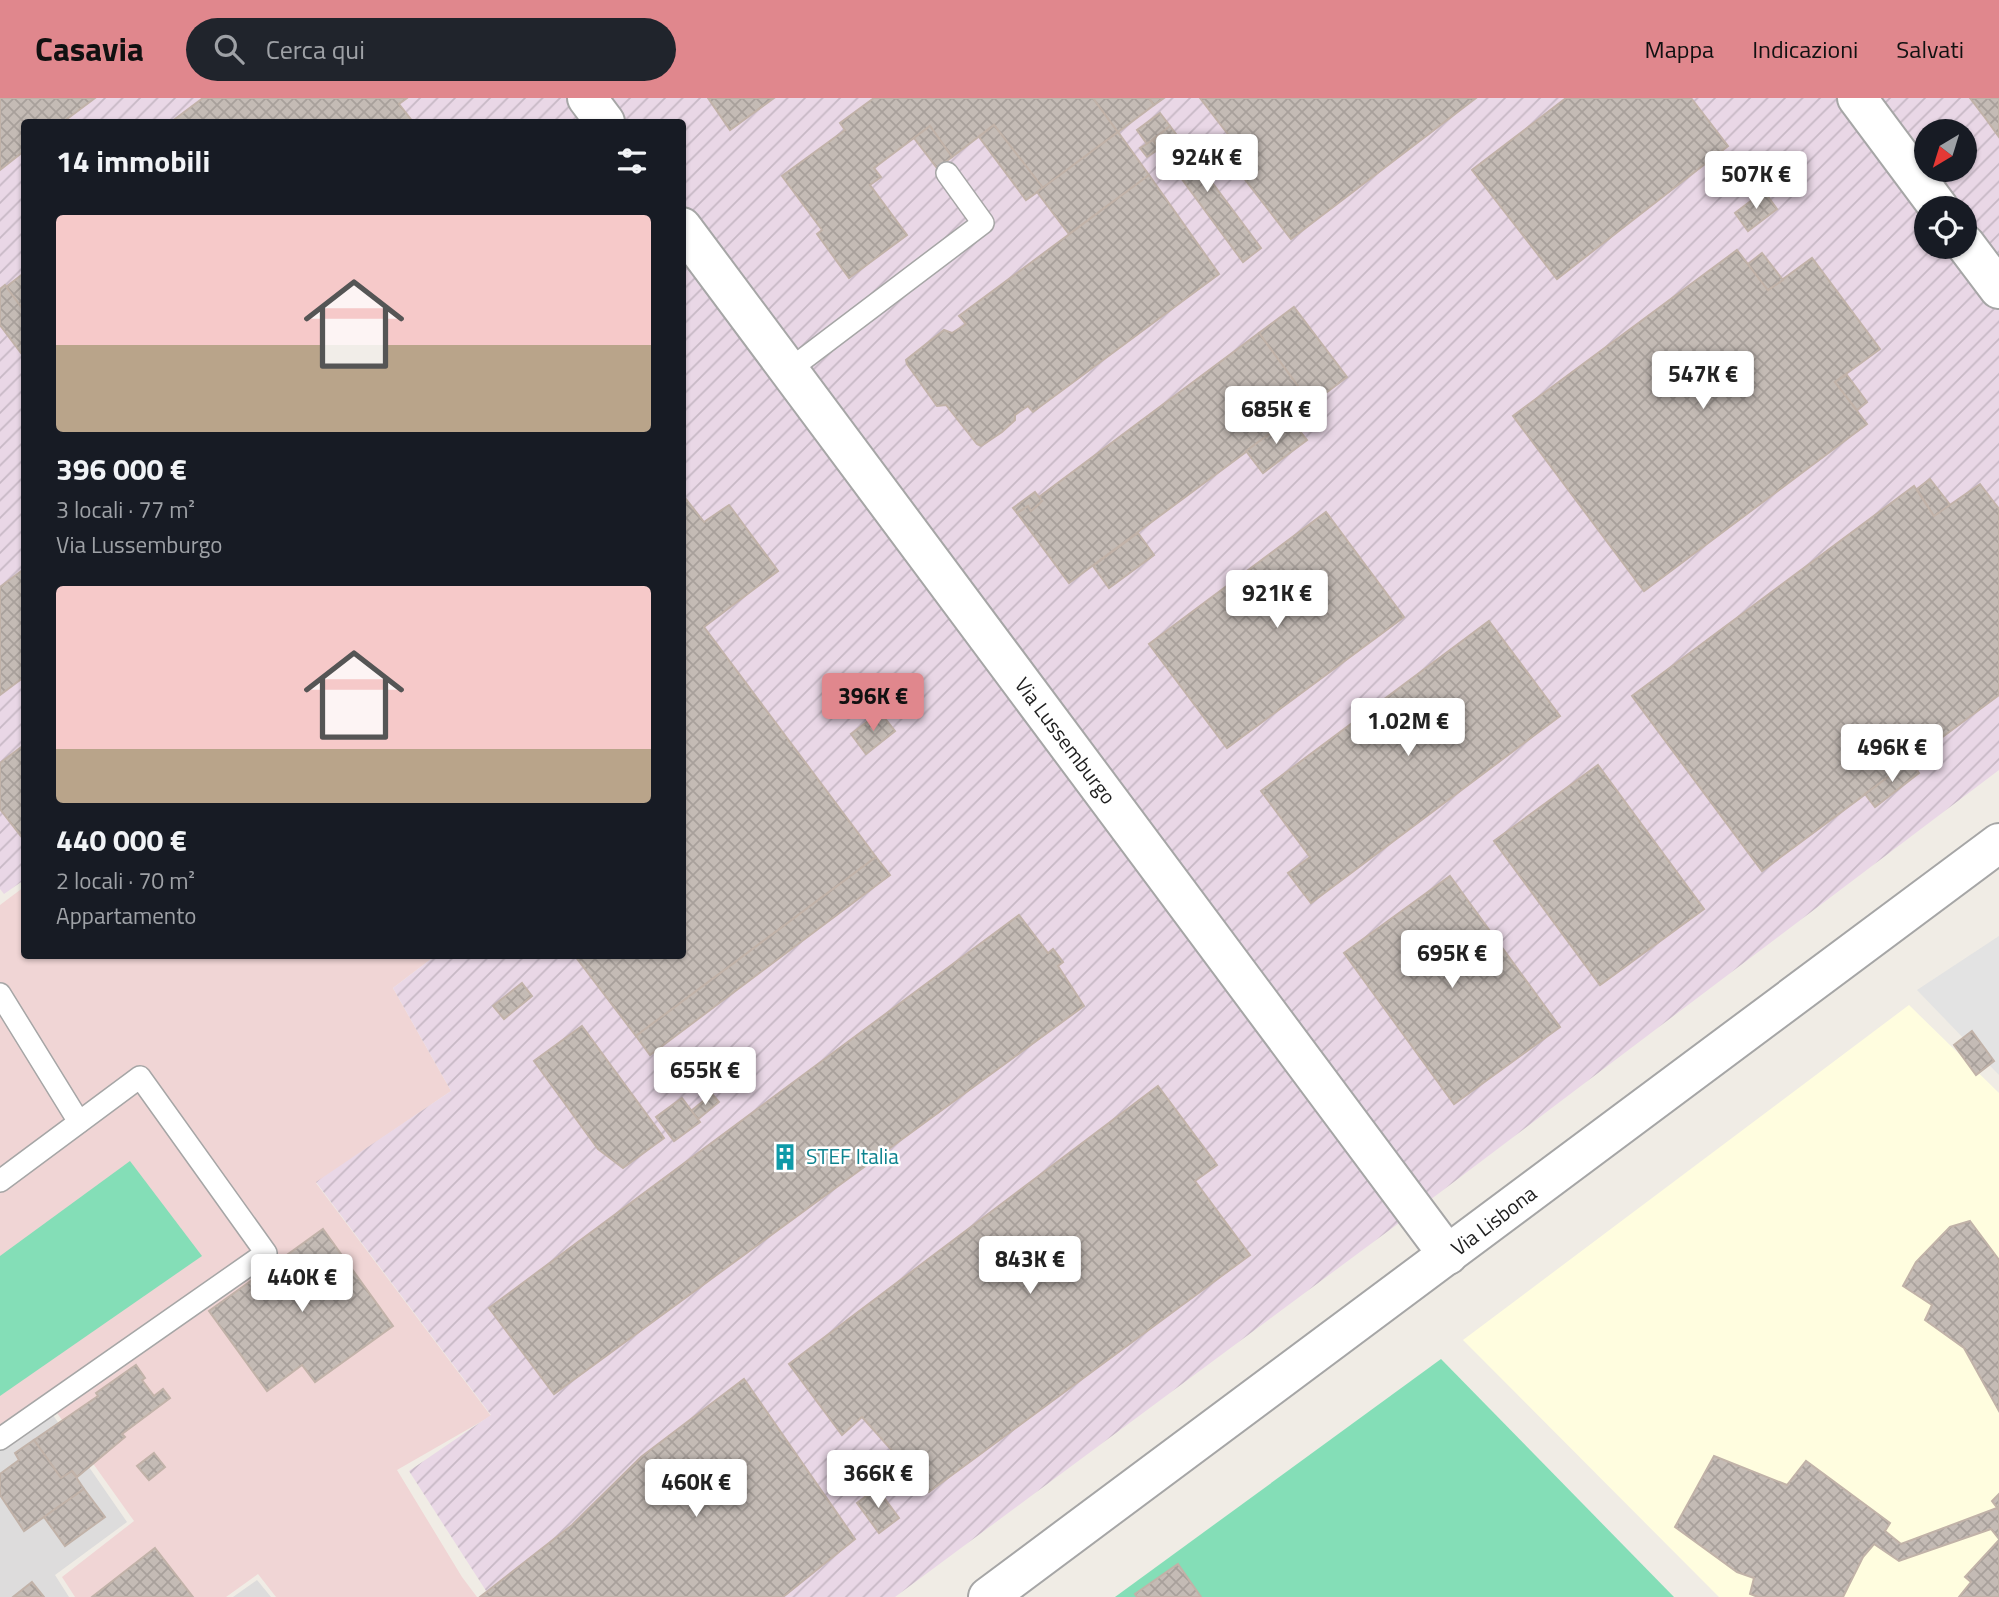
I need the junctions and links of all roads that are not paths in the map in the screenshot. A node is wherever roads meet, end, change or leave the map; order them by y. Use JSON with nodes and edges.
{"nodes":[{"id":1,"x":587,"y":98,"type":"edge"},
{"id":2,"x":1857,"y":98,"type":"edge"},
{"id":3,"x":603,"y":119,"type":"edge"},
{"id":4,"x":947,"y":173,"type":"dead end"},
{"id":5,"x":1930,"y":196,"type":"edge"},
{"id":6,"x":686,"y":232,"type":"edge"},
{"id":7,"x":1976,"y":259,"type":"edge"},
{"id":8,"x":1999,"y":289,"type":"edge"},
{"id":9,"x":789,"y":370,"type":"junction"},
{"id":10,"x":1999,"y":844,"type":"edge"},
{"id":11,"x":0,"y":994,"type":"edge"},
{"id":12,"x":79,"y":1122,"type":"junction"},
{"id":13,"x":0,"y":1181,"type":"edge"},
{"id":14,"x":1448,"y":1255,"type":"junction"},
{"id":15,"x":0,"y":1439,"type":"edge"},
{"id":16,"x":988,"y":1597,"type":"edge"}],
"edges":[{"from":1,"to":3,"type":"street"},
{"from":2,"to":5,"type":"street"},
{"from":4,"to":9,"type":"lane"},
{"from":6,"to":9,"type":"street","name":"Via Lussemburgo"},
{"from":7,"to":8,"type":"street"},
{"from":9,"to":14,"type":"street","name":"Via Lussemburgo"},
{"from":10,"to":14,"type":"street","name":"Via Lisbona"},
{"from":11,"to":12,"type":"lane"},
{"from":12,"to":13,"type":"lane"},
{"from":12,"to":15,"type":"lane"},
{"from":14,"to":16,"type":"street","name":"Via Lisbona"}]}
